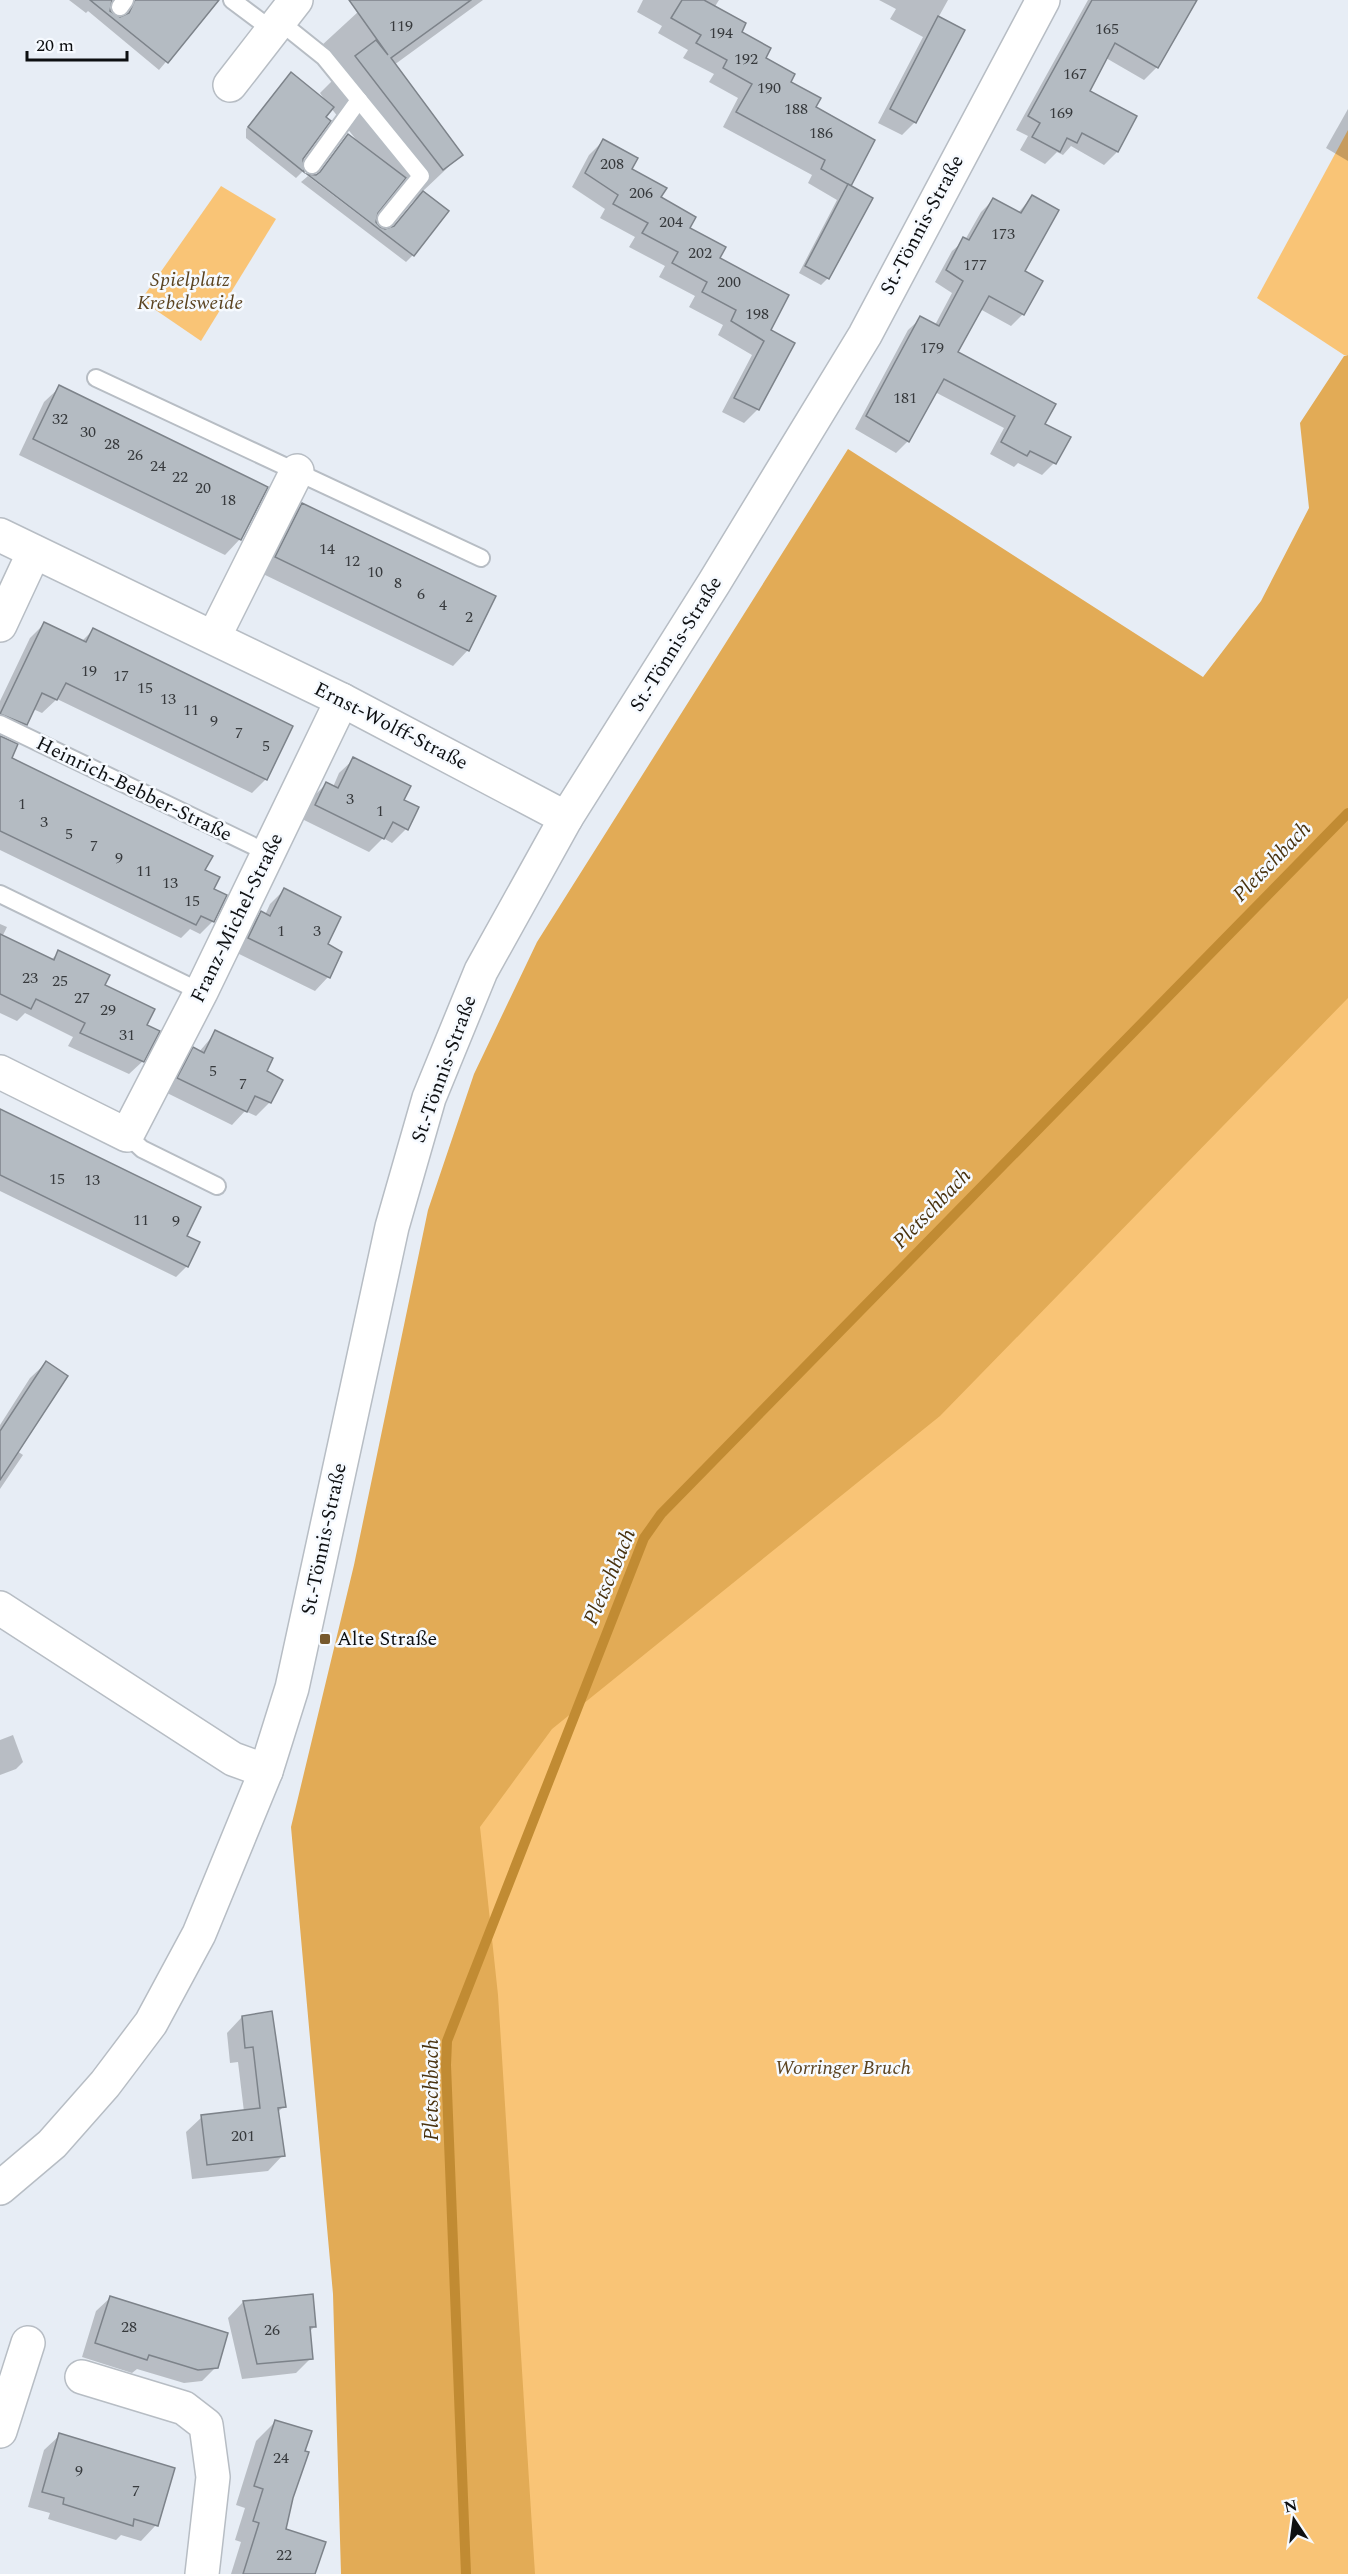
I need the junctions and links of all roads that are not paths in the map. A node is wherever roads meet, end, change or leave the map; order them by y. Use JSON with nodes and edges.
{"nodes":[{"id":1,"x":232,"y":0,"type":"edge"},
{"id":2,"x":1043,"y":0,"type":"edge"},
{"id":3,"x":282,"y":17,"type":"edge"},
{"id":4,"x":230,"y":85,"type":"dead end"},
{"id":5,"x":359,"y":100,"type":"junction"},
{"id":6,"x":312,"y":165,"type":"dead end"},
{"id":7,"x":386,"y":219,"type":"dead end"},
{"id":8,"x":96,"y":378,"type":"dead end"},
{"id":9,"x":297,"y":471,"type":"junction"},
{"id":10,"x":0,"y":535,"type":"edge"},
{"id":11,"x":34,"y":552,"type":"junction"},
{"id":12,"x":480,"y":558,"type":"dead end"},
{"id":13,"x":0,"y":625,"type":"edge"},
{"id":14,"x":214,"y":637,"type":"junction"},
{"id":15,"x":342,"y":700,"type":"junction"},
{"id":16,"x":0,"y":724,"type":"edge"},
{"id":17,"x":566,"y":818,"type":"junction"},
{"id":18,"x":268,"y":853,"type":"junction"},
{"id":19,"x":0,"y":894,"type":"edge"},
{"id":20,"x":201,"y":992,"type":"junction"},
{"id":21,"x":0,"y":1072,"type":"edge"},
{"id":22,"x":127,"y":1135,"type":"junction"},
{"id":23,"x":217,"y":1186,"type":"dead end"},
{"id":24,"x":0,"y":1608,"type":"edge"},
{"id":25,"x":266,"y":1771,"type":"junction"},
{"id":26,"x":0,"y":2188,"type":"edge"},
{"id":27,"x":28,"y":2343,"type":"dead end"},
{"id":28,"x":82,"y":2377,"type":"dead end"},
{"id":29,"x":0,"y":2431,"type":"edge"},
{"id":30,"x":202,"y":2574,"type":"edge"}],
"edges":[{"from":1,"to":3,"type":"lane"},
{"from":2,"to":17,"type":"main road","name":"St.-Tönnis-Straße"},
{"from":3,"to":4,"type":"main road"},
{"from":3,"to":5,"type":"lane"},
{"from":5,"to":6,"type":"lane"},
{"from":5,"to":7,"type":"lane"},
{"from":8,"to":9,"type":"lane"},
{"from":9,"to":12,"type":"lane"},
{"from":9,"to":14,"type":"main road"},
{"from":10,"to":11,"type":"main road","name":"Ernst-Wolff-Straße"},
{"from":11,"to":13,"type":"main road"},
{"from":11,"to":14,"type":"main road","name":"Ernst-Wolff-Straße"},
{"from":14,"to":15,"type":"main road","name":"Ernst-Wolff-Straße"},
{"from":15,"to":17,"type":"main road","name":"Ernst-Wolff-Straße"},
{"from":15,"to":18,"type":"main road","name":"Franz-Michel-Straße"},
{"from":16,"to":18,"type":"lane","name":"Heinrich-Bebber-Straße"},
{"from":17,"to":25,"type":"main road","name":"St.-Tönnis-Straße"},
{"from":18,"to":20,"type":"main road","name":"Franz-Michel-Straße"},
{"from":19,"to":20,"type":"lane"},
{"from":20,"to":22,"type":"main road","name":"Franz-Michel-Straße"},
{"from":21,"to":22,"type":"main road"},
{"from":22,"to":23,"type":"lane"},
{"from":24,"to":25,"type":"main road"},
{"from":25,"to":26,"type":"main road","name":"St.-Tönnis-Straße"},
{"from":27,"to":29,"type":"main road"},
{"from":28,"to":30,"type":"main road"}]}
